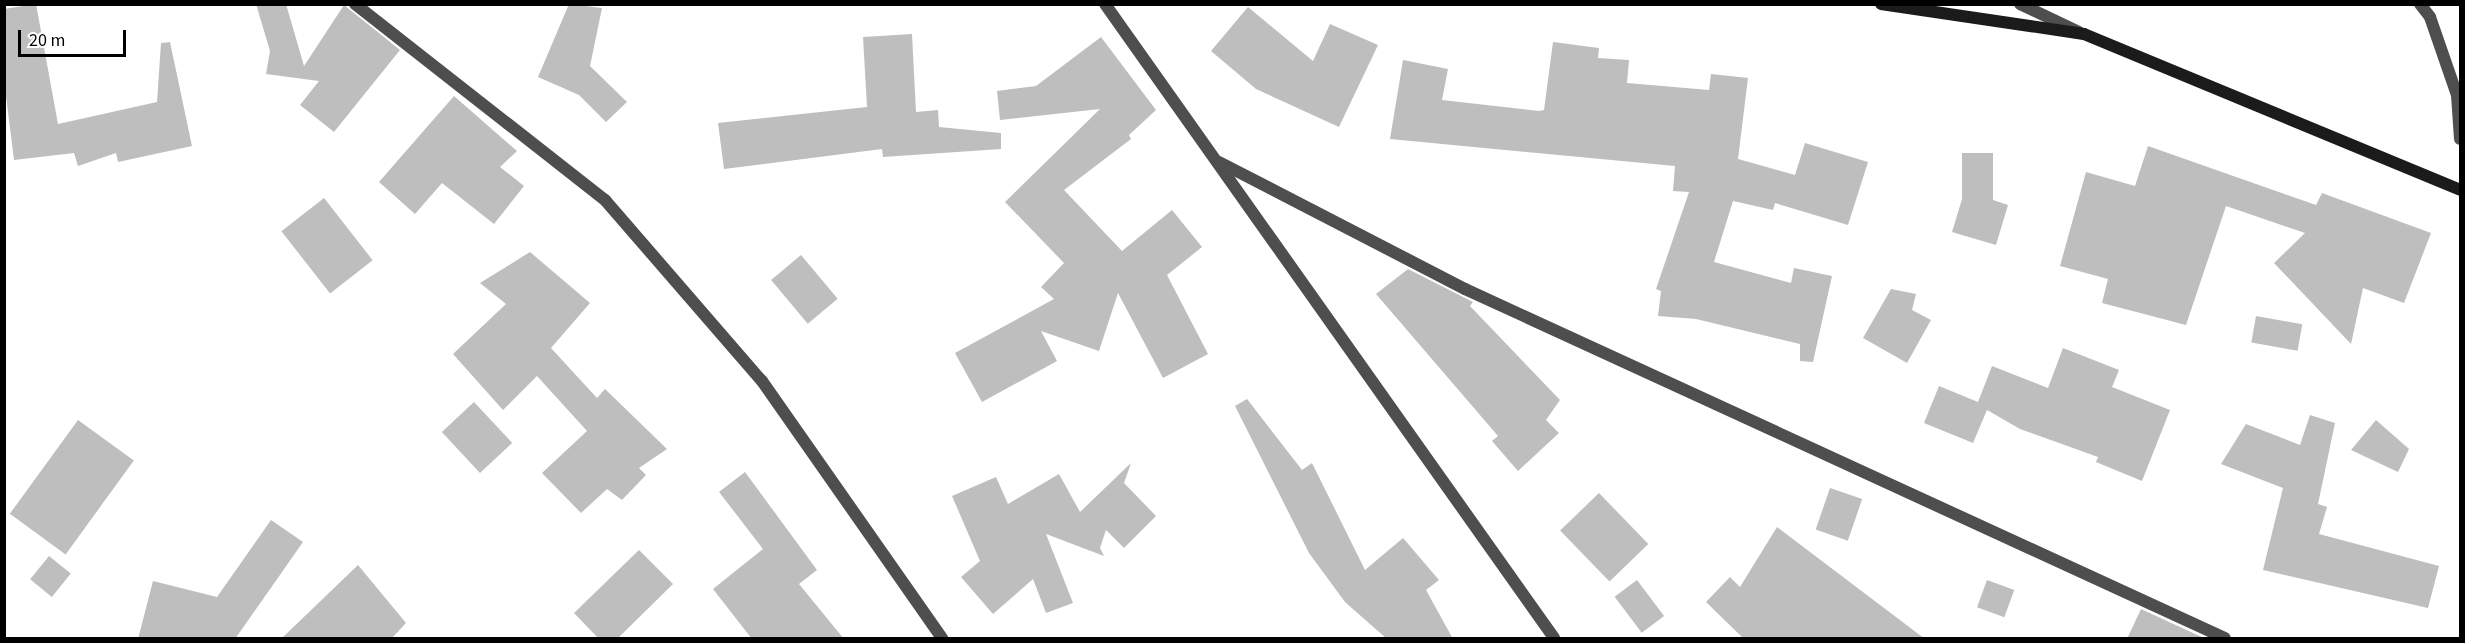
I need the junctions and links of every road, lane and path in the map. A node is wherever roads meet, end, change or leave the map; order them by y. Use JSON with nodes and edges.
{"nodes":[{"id":1,"x":355,"y":4,"type":"edge"},
{"id":2,"x":1104,"y":4,"type":"edge"},
{"id":3,"x":1881,"y":4,"type":"edge"},
{"id":4,"x":2020,"y":4,"type":"edge"},
{"id":5,"x":2420,"y":4,"type":"edge"},
{"id":6,"x":2084,"y":34,"type":"junction"},
{"id":7,"x":2460,"y":139,"type":"edge"},
{"id":8,"x":1219,"y":162,"type":"junction"},
{"id":9,"x":2460,"y":190,"type":"edge"},
{"id":10,"x":942,"y":639,"type":"edge"},
{"id":11,"x":1554,"y":639,"type":"edge"},
{"id":12,"x":2225,"y":639,"type":"edge"}],
"edges":[{"from":1,"to":10,"type":"street"},
{"from":2,"to":8,"type":"street"},
{"from":3,"to":6,"type":"main road"},
{"from":4,"to":6,"type":"street"},
{"from":5,"to":7,"type":"street"},
{"from":6,"to":9,"type":"main road"},
{"from":8,"to":11,"type":"street"},
{"from":8,"to":12,"type":"street"}]}
